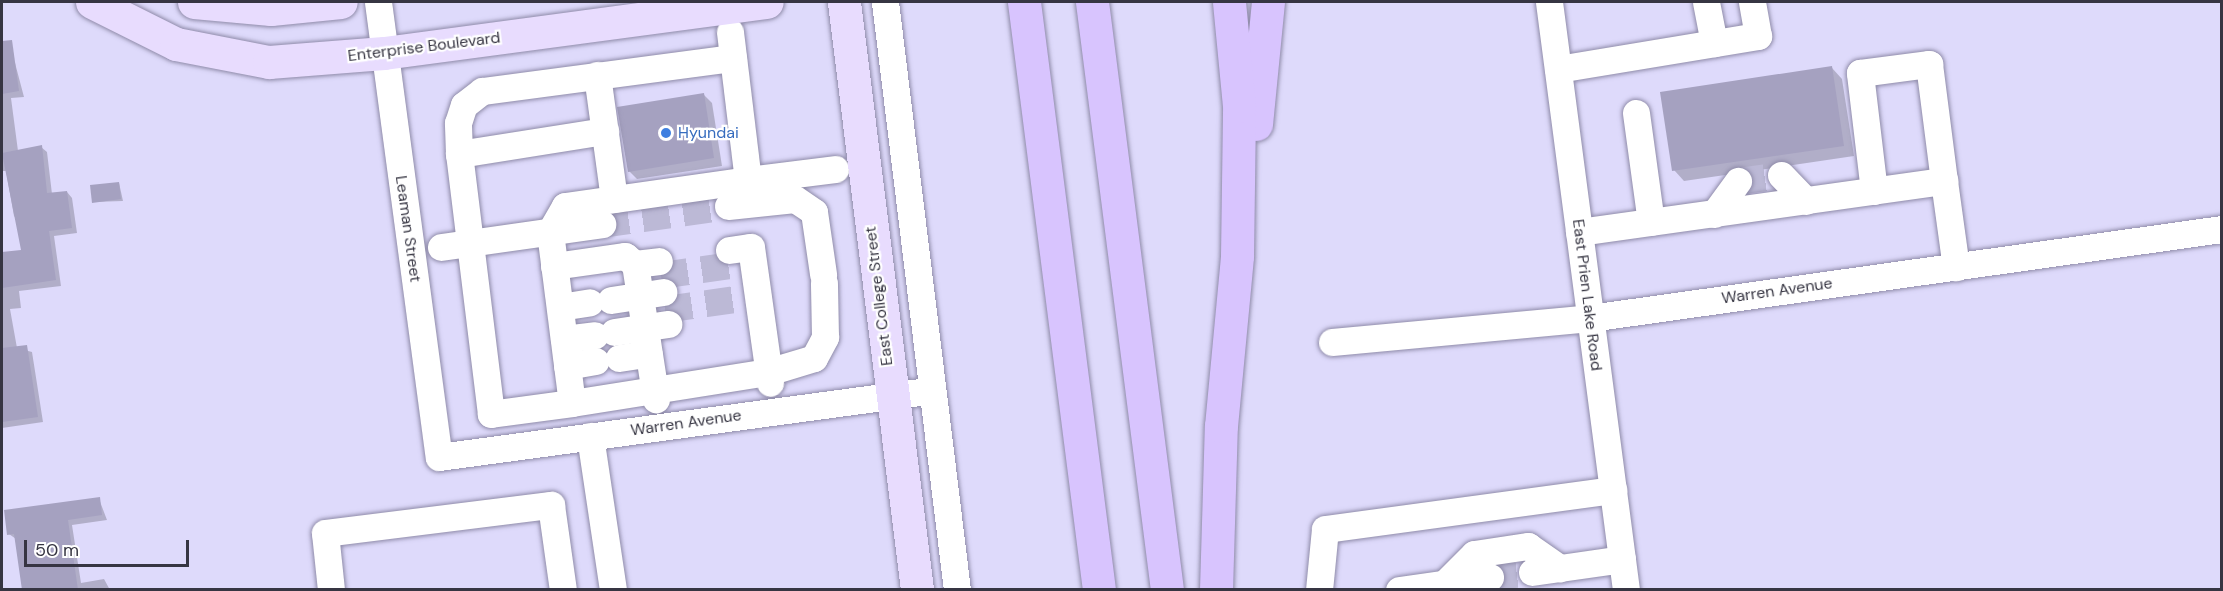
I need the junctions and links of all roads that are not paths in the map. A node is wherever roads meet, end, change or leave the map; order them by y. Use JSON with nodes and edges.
{"nodes":[{"id":1,"x":92,"y":2,"type":"edge"},
{"id":2,"x":194,"y":2,"type":"edge"},
{"id":3,"x":341,"y":2,"type":"edge"},
{"id":4,"x":378,"y":2,"type":"edge"},
{"id":5,"x":768,"y":2,"type":"edge"},
{"id":6,"x":844,"y":2,"type":"edge"},
{"id":7,"x":885,"y":2,"type":"edge"},
{"id":8,"x":1229,"y":2,"type":"edge"},
{"id":9,"x":1268,"y":2,"type":"edge"},
{"id":10,"x":1549,"y":2,"type":"edge"},
{"id":11,"x":1752,"y":2,"type":"edge"},
{"id":12,"x":1708,"y":3,"type":"edge"},
{"id":13,"x":690,"y":7,"type":"edge"},
{"id":14,"x":1093,"y":12,"type":"edge"},
{"id":15,"x":1026,"y":17,"type":"edge"},
{"id":16,"x":1714,"y":43,"type":"junction"},
{"id":17,"x":384,"y":53,"type":"junction"},
{"id":18,"x":1558,"y":69,"type":"junction"},
{"id":19,"x":597,"y":75,"type":"junction"},
{"id":20,"x":1636,"y":112,"type":"dead end"},
{"id":21,"x":604,"y":131,"type":"junction"},
{"id":22,"x":459,"y":154,"type":"junction"},
{"id":23,"x":836,"y":169,"type":"dead end"},
{"id":24,"x":1781,"y":175,"type":"dead end"},
{"id":25,"x":748,"y":180,"type":"junction"},
{"id":26,"x":1738,"y":181,"type":"dead end"},
{"id":27,"x":1944,"y":181,"type":"junction"},
{"id":28,"x":1874,"y":191,"type":"junction"},
{"id":29,"x":614,"y":199,"type":"junction"},
{"id":30,"x":1806,"y":201,"type":"junction"},
{"id":31,"x":728,"y":206,"type":"tunnel mouth"},
{"id":32,"x":1714,"y":213,"type":"junction"},
{"id":33,"x":1651,"y":222,"type":"junction"},
{"id":34,"x":602,"y":224,"type":"tunnel mouth"},
{"id":35,"x":2222,"y":229,"type":"edge"},
{"id":36,"x":550,"y":232,"type":"junction"},
{"id":37,"x":1579,"y":232,"type":"junction"},
{"id":38,"x":470,"y":243,"type":"junction"},
{"id":39,"x":441,"y":247,"type":"dead end"},
{"id":40,"x":1237,"y":256,"type":"junction"},
{"id":41,"x":554,"y":266,"type":"junction"},
{"id":42,"x":1956,"y":267,"type":"junction"},
{"id":43,"x":744,"y":284,"type":"dead end"},
{"id":44,"x":651,"y":299,"type":"junction"},
{"id":45,"x":560,"y":307,"type":"junction"},
{"id":46,"x":1590,"y":318,"type":"junction"},
{"id":47,"x":564,"y":339,"type":"junction"},
{"id":48,"x":1332,"y":342,"type":"dead end"},
{"id":49,"x":606,"y":346,"type":"junction"},
{"id":50,"x":567,"y":366,"type":"junction"},
{"id":51,"x":769,"y":378,"type":"junction"},
{"id":52,"x":932,"y":390,"type":"junction"},
{"id":53,"x":890,"y":395,"type":"junction"},
{"id":54,"x":655,"y":396,"type":"junction"},
{"id":55,"x":572,"y":403,"type":"junction"},
{"id":56,"x":590,"y":436,"type":"junction"},
{"id":57,"x":439,"y":457,"type":"joint"},
{"id":58,"x":1613,"y":490,"type":"junction"},
{"id":59,"x":1622,"y":559,"type":"junction"},
{"id":60,"x":1560,"y":568,"type":"junction"},
{"id":61,"x":1532,"y":572,"type":"tunnel mouth"},
{"id":62,"x":1490,"y":577,"type":"tunnel mouth"},
{"id":63,"x":1445,"y":583,"type":"junction"},
{"id":64,"x":331,"y":590,"type":"edge"},
{"id":65,"x":562,"y":590,"type":"edge"},
{"id":66,"x":613,"y":590,"type":"edge"},
{"id":67,"x":917,"y":590,"type":"edge"},
{"id":68,"x":957,"y":590,"type":"edge"},
{"id":69,"x":1099,"y":590,"type":"edge"},
{"id":70,"x":1167,"y":590,"type":"edge"},
{"id":71,"x":1216,"y":590,"type":"edge"},
{"id":72,"x":1319,"y":590,"type":"edge"},
{"id":73,"x":1400,"y":590,"type":"edge"},
{"id":74,"x":1626,"y":590,"type":"edge"}],
"edges":[{"from":1,"to":17,"type":"main road","name":"Enterprise Boulevard"},
{"from":2,"to":3,"type":"main road"},
{"from":4,"to":17,"type":"street","name":"Leaman Street"},
{"from":5,"to":13,"type":"main road","name":"Enterprise Boulevard"},
{"from":6,"to":53,"type":"main road","name":"East College Street"},
{"from":7,"to":52,"type":"street"},
{"from":8,"to":40,"type":"highway"},
{"from":9,"to":40,"type":"highway"},
{"from":10,"to":18,"type":"street","name":"East Prien Lake Road"},
{"from":11,"to":16,"type":"street"},
{"from":12,"to":16,"type":"street"},
{"from":13,"to":17,"type":"main road","name":"Enterprise Boulevard"},
{"from":14,"to":70,"type":"highway"},
{"from":15,"to":69,"type":"highway"},
{"from":16,"to":18,"type":"street"},
{"from":17,"to":57,"type":"street","name":"Leaman Street"},
{"from":18,"to":37,"type":"street","name":"East Prien Lake Road"},
{"from":19,"to":21,"type":"street"},
{"from":19,"to":22,"type":"street"},
{"from":19,"to":25,"type":"street"},
{"from":20,"to":33,"type":"street"},
{"from":21,"to":22,"type":"street"},
{"from":21,"to":29,"type":"street"},
{"from":22,"to":38,"type":"street"},
{"from":23,"to":25,"type":"street"},
{"from":24,"to":30,"type":"street"},
{"from":25,"to":29,"type":"street"},
{"from":26,"to":32,"type":"street"},
{"from":27,"to":28,"type":"street"},
{"from":27,"to":28,"type":"street"},
{"from":27,"to":42,"type":"street"},
{"from":28,"to":30,"type":"street"},
{"from":29,"to":36,"type":"street"},
{"from":30,"to":32,"type":"street"},
{"from":31,"to":51,"type":"street"},
{"from":32,"to":33,"type":"street"},
{"from":33,"to":37,"type":"street"},
{"from":34,"to":36,"type":"street"},
{"from":35,"to":42,"type":"street","name":"Warren Avenue"},
{"from":36,"to":38,"type":"street"},
{"from":36,"to":41,"type":"street"},
{"from":37,"to":46,"type":"street","name":"East Prien Lake Road"},
{"from":38,"to":39,"type":"street"},
{"from":38,"to":55,"type":"street"},
{"from":40,"to":71,"type":"highway"},
{"from":41,"to":44,"type":"street"},
{"from":41,"to":45,"type":"street"},
{"from":42,"to":46,"type":"street","name":"Warren Avenue"},
{"from":43,"to":51,"type":"street"},
{"from":44,"to":45,"type":"street"},
{"from":44,"to":49,"type":"street"},
{"from":44,"to":54,"type":"street"},
{"from":45,"to":47,"type":"street"},
{"from":46,"to":48,"type":"street","name":"Warren Avenue"},
{"from":46,"to":58,"type":"street","name":"East Prien Lake Road"},
{"from":47,"to":49,"type":"street"},
{"from":47,"to":50,"type":"street"},
{"from":49,"to":50,"type":"street"},
{"from":50,"to":55,"type":"street"},
{"from":51,"to":54,"type":"street"},
{"from":52,"to":53,"type":"street","name":"Warren Avenue"},
{"from":52,"to":68,"type":"street"},
{"from":53,"to":56,"type":"street","name":"Warren Avenue"},
{"from":53,"to":67,"type":"main road","name":"East College Street"},
{"from":54,"to":55,"type":"street"},
{"from":56,"to":57,"type":"street","name":"Warren Avenue"},
{"from":56,"to":66,"type":"street"},
{"from":58,"to":59,"type":"street","name":"East Prien Lake Road"},
{"from":58,"to":72,"type":"street"},
{"from":59,"to":60,"type":"street"},
{"from":59,"to":74,"type":"street","name":"East Prien Lake Road"},
{"from":60,"to":61,"type":"street"},
{"from":60,"to":63,"type":"street"},
{"from":62,"to":63,"type":"street"},
{"from":63,"to":73,"type":"street"},
{"from":64,"to":65,"type":"street"}]}
